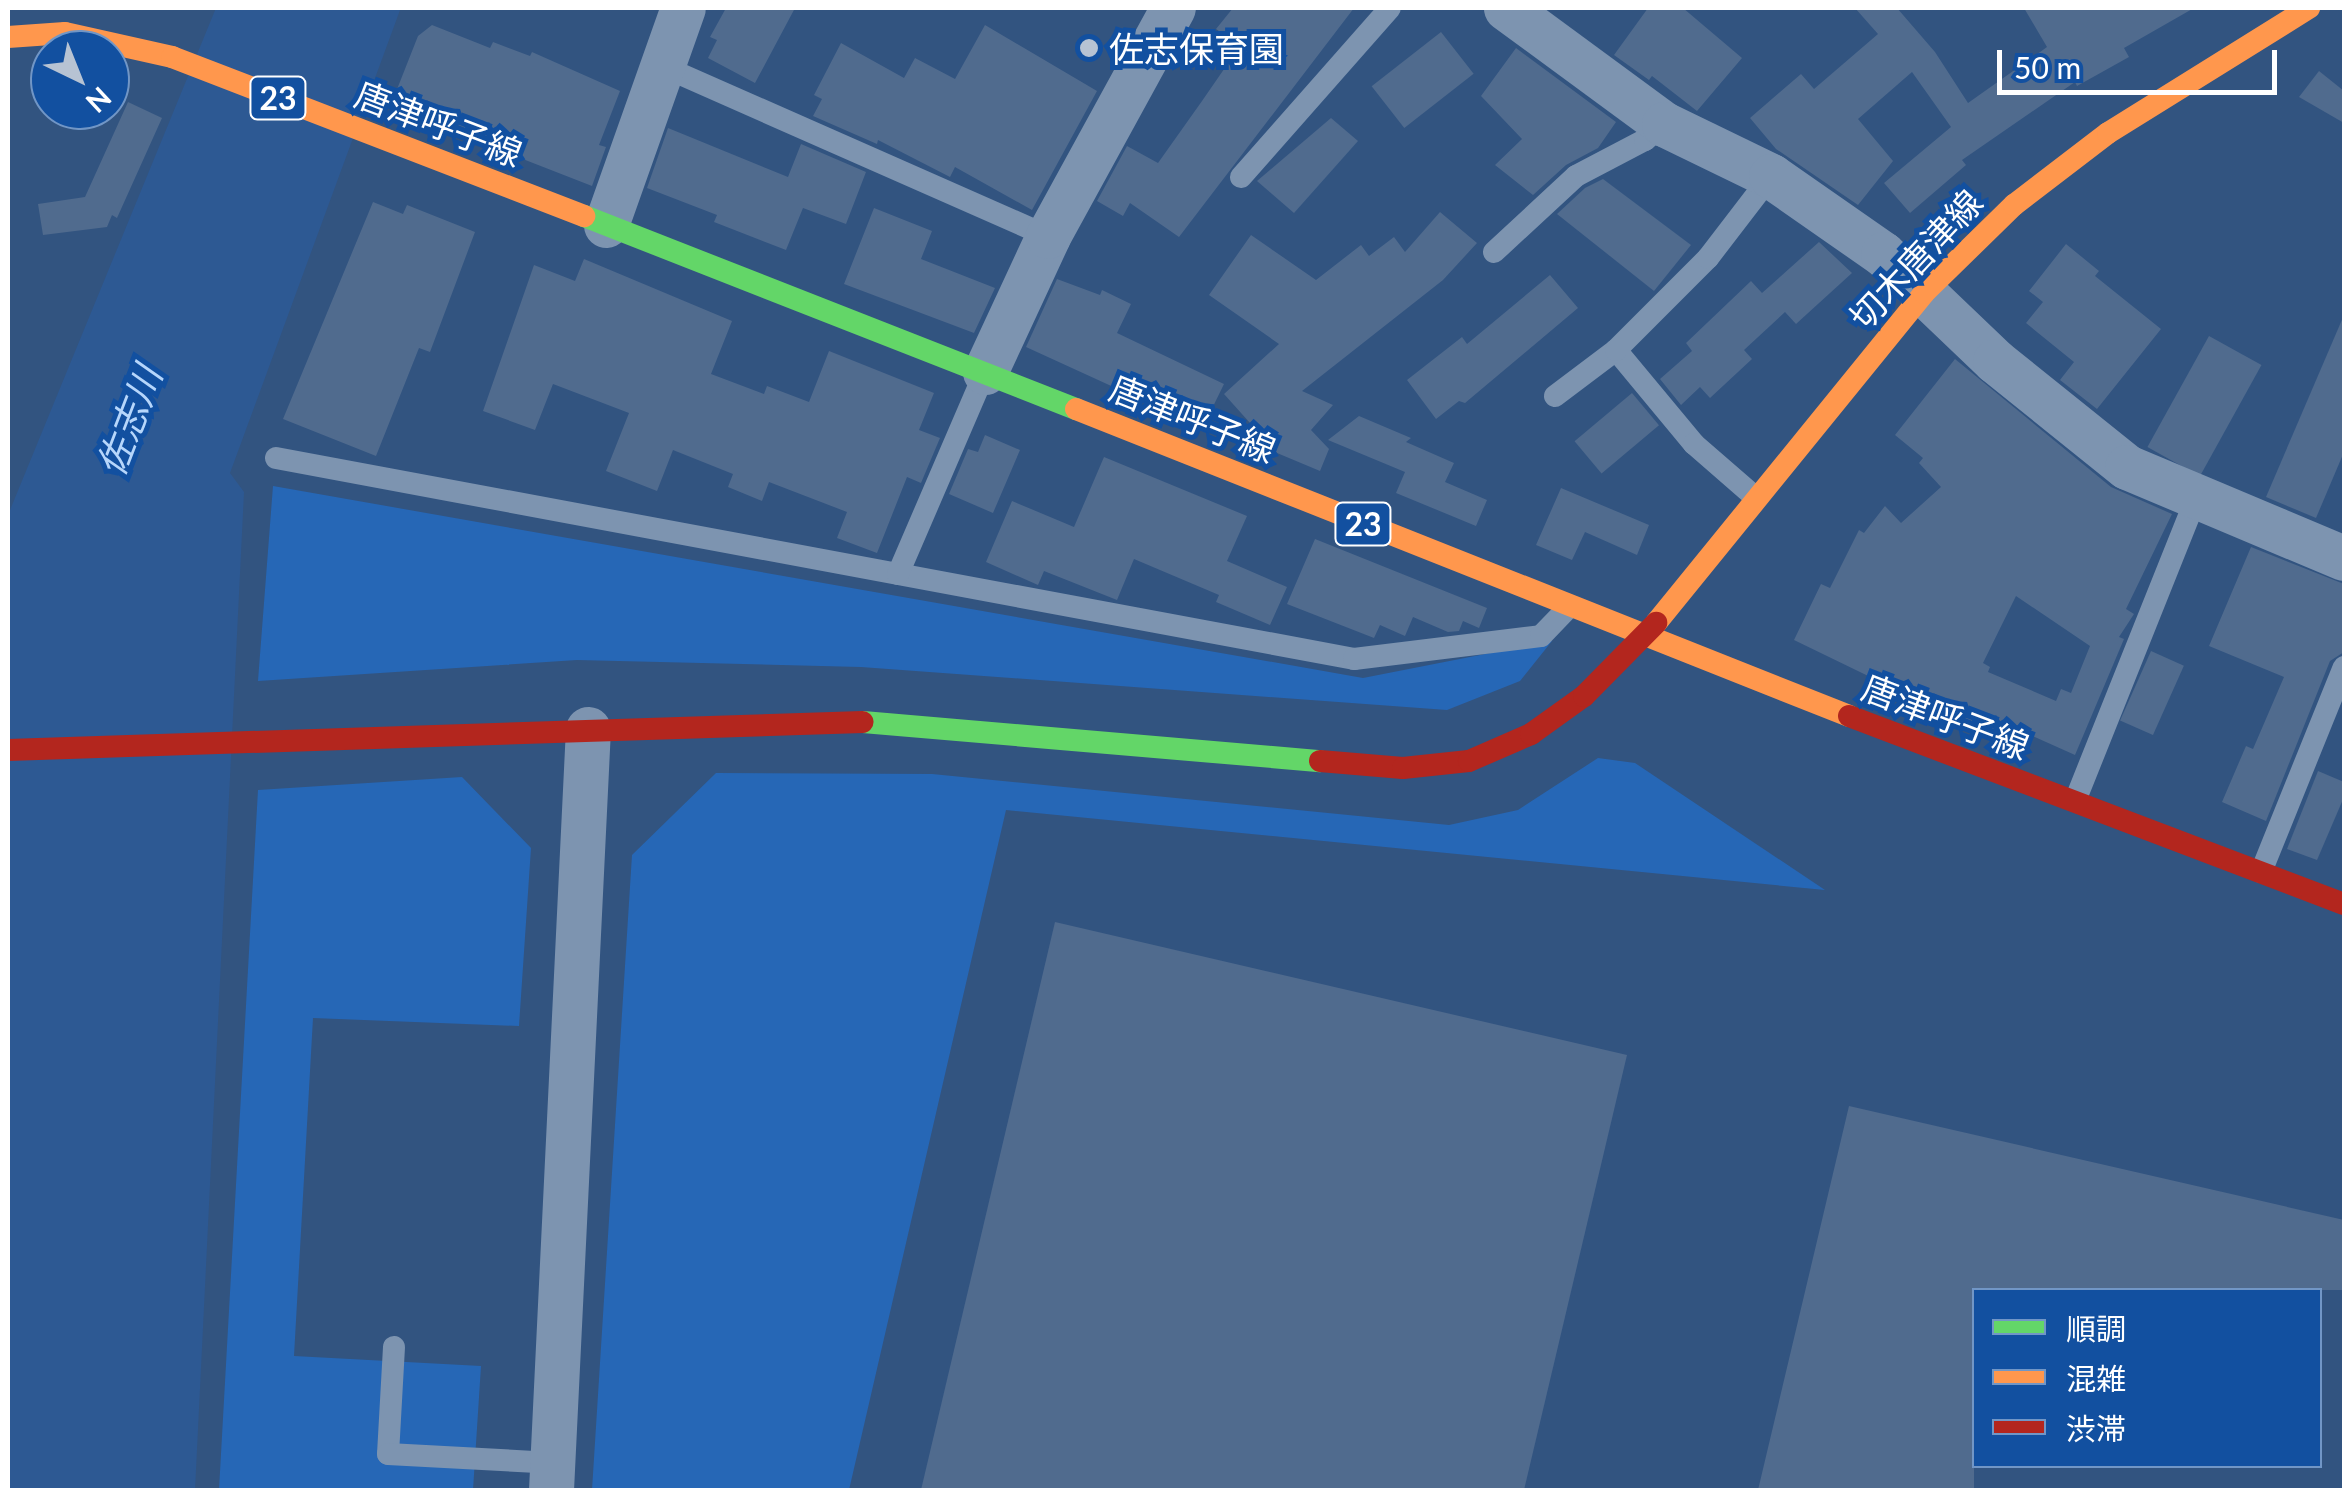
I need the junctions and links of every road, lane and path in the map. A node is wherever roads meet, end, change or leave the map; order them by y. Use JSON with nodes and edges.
{"nodes":[{"id":1,"x":683,"y":8,"type":"edge"},
{"id":2,"x":1173,"y":8,"type":"edge"},
{"id":3,"x":1390,"y":8,"type":"edge"},
{"id":4,"x":1506,"y":8,"type":"edge"},
{"id":5,"x":2309,"y":8,"type":"edge"},
{"id":6,"x":130,"y":48,"type":"edge"},
{"id":7,"x":657,"y":81,"type":"junction"},
{"id":8,"x":1664,"y":124,"type":"junction"},
{"id":9,"x":1771,"y":176,"type":"junction"},
{"id":10,"x":1241,"y":178,"type":"dead end"},
{"id":11,"x":606,"y":225,"type":"junction"},
{"id":12,"x":1048,"y":236,"type":"junction"},
{"id":13,"x":1494,"y":252,"type":"dead end"},
{"id":14,"x":1924,"y":293,"type":"junction"},
{"id":15,"x":1616,"y":350,"type":"junction"},
{"id":16,"x":985,"y":372,"type":"junction"},
{"id":17,"x":1555,"y":396,"type":"dead end"},
{"id":18,"x":276,"y":458,"type":"dead end"},
{"id":19,"x":1755,"y":497,"type":"junction"},
{"id":20,"x":2196,"y":498,"type":"junction"},
{"id":21,"x":2344,"y":558,"type":"edge"},
{"id":22,"x":898,"y":574,"type":"junction"},
{"id":23,"x":1569,"y":608,"type":"junction"},
{"id":24,"x":1645,"y":638,"type":"junction"},
{"id":25,"x":2344,"y":667,"type":"edge"},
{"id":26,"x":588,"y":729,"type":"junction"},
{"id":27,"x":8,"y":750,"type":"edge"},
{"id":28,"x":2075,"y":802,"type":"junction"},
{"id":29,"x":2261,"y":872,"type":"junction"},
{"id":30,"x":2344,"y":904,"type":"edge"},
{"id":31,"x":394,"y":1347,"type":"dead end"},
{"id":32,"x":551,"y":1477,"type":"edge"}],
"edges":[{"from":1,"to":7,"type":"street"},
{"from":2,"to":12,"type":"street"},
{"from":3,"to":10,"type":"lane"},
{"from":4,"to":8,"type":"street"},
{"from":5,"to":14,"type":"main road","name":"切木唐津線"},
{"from":6,"to":11,"type":"main road","name":"唐津呼子線","number":"23"},
{"from":7,"to":11,"type":"street"},
{"from":7,"to":12,"type":"lane"},
{"from":8,"to":9,"type":"street"},
{"from":8,"to":13,"type":"lane"},
{"from":9,"to":14,"type":"street"},
{"from":9,"to":15,"type":"lane"},
{"from":11,"to":16,"type":"main road","name":"唐津呼子線","number":"23"},
{"from":12,"to":16,"type":"street"},
{"from":14,"to":19,"type":"main road","name":"切木唐津線"},
{"from":14,"to":20,"type":"street"},
{"from":15,"to":17,"type":"lane"},
{"from":15,"to":19,"type":"lane"},
{"from":16,"to":22,"type":"lane"},
{"from":16,"to":23,"type":"main road","name":"唐津呼子線","number":"23"},
{"from":18,"to":22,"type":"lane"},
{"from":19,"to":24,"type":"main road","name":"切木唐津線"},
{"from":20,"to":21,"type":"street"},
{"from":20,"to":28,"type":"lane"},
{"from":22,"to":23,"type":"lane"},
{"from":23,"to":24,"type":"main road","name":"唐津呼子線","number":"23"},
{"from":24,"to":26,"type":"main road","name":"切木唐津線"},
{"from":24,"to":28,"type":"main road","name":"唐津呼子線","number":"23"},
{"from":25,"to":29,"type":"lane"},
{"from":26,"to":27,"type":"main road","name":"切木唐津線"},
{"from":26,"to":32,"type":"street"},
{"from":28,"to":29,"type":"main road","name":"唐津呼子線","number":"23"},
{"from":29,"to":30,"type":"main road","name":"唐津呼子線","number":"23"},
{"from":31,"to":32,"type":"lane"}]}
